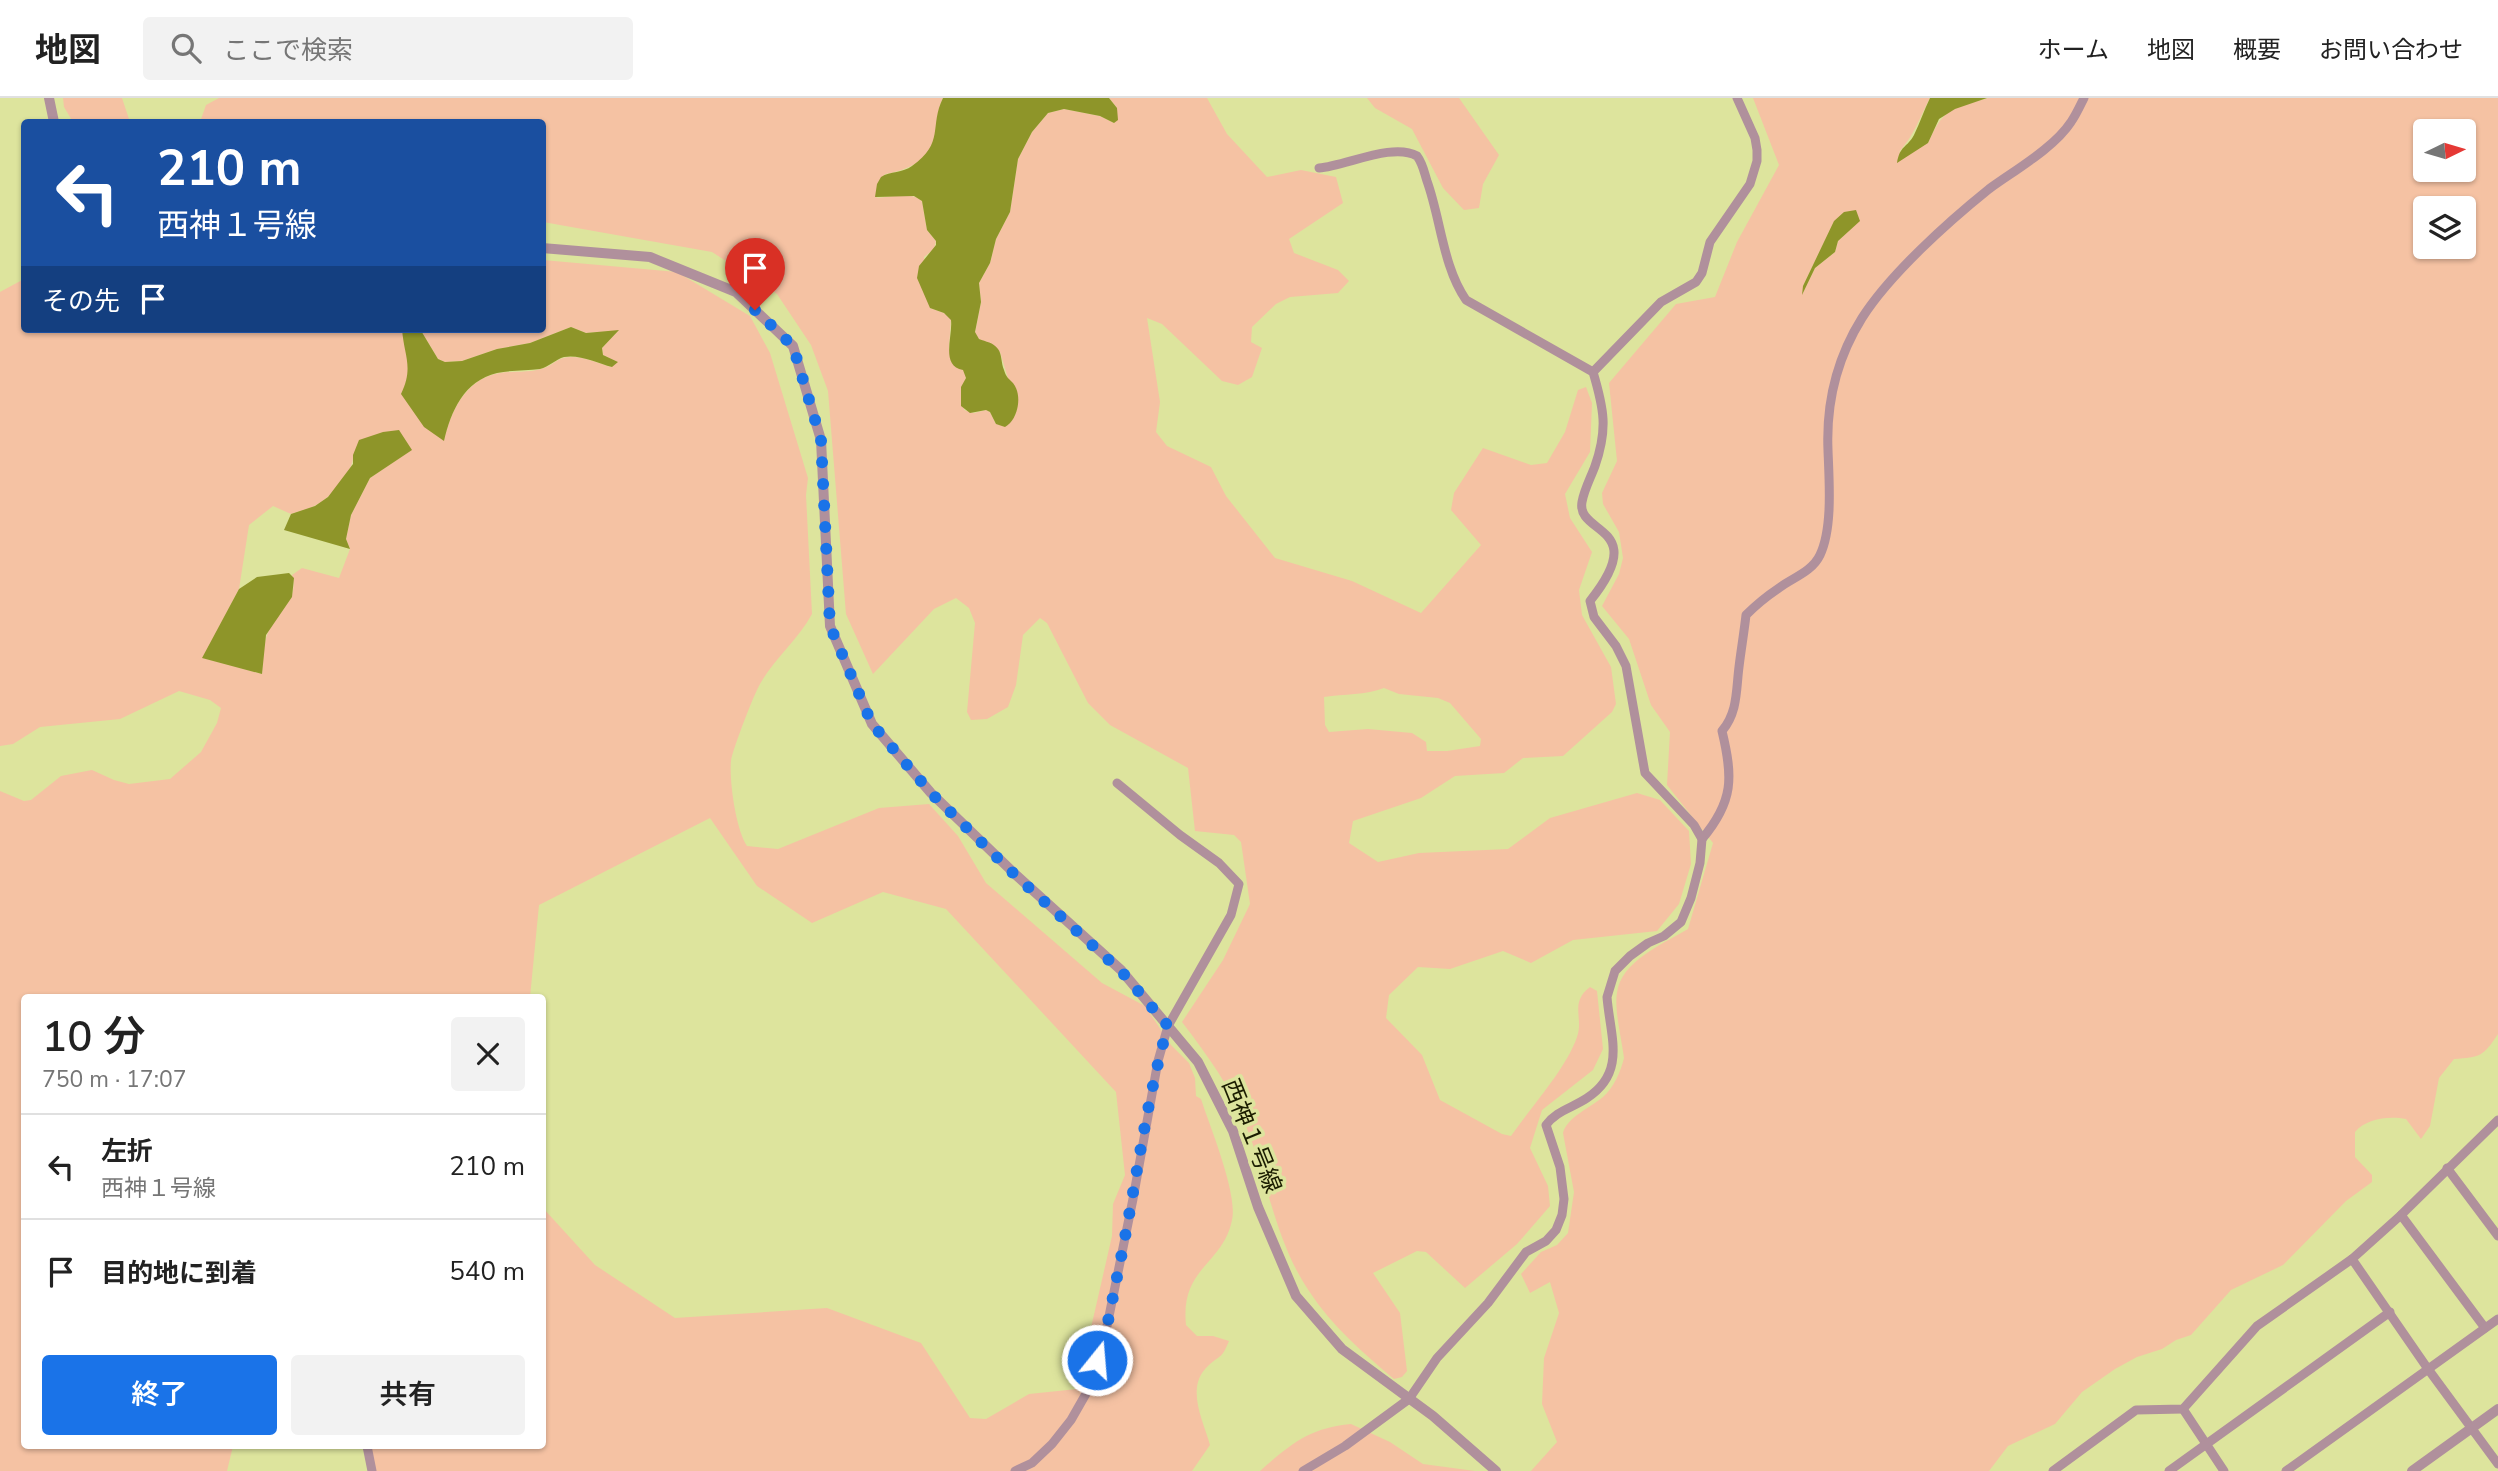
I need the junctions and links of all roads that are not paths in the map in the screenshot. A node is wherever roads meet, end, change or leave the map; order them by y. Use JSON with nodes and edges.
{"nodes":[{"id":1,"x":49,"y":98,"type":"edge"},
{"id":2,"x":1737,"y":98,"type":"edge"},
{"id":3,"x":2084,"y":98,"type":"edge"},
{"id":4,"x":53,"y":119,"type":"edge"},
{"id":5,"x":1319,"y":168,"type":"dead end"},
{"id":6,"x":546,"y":248,"type":"edge"},
{"id":7,"x":1593,"y":372,"type":"junction"},
{"id":8,"x":1117,"y":783,"type":"dead end"},
{"id":9,"x":1702,"y":839,"type":"junction"},
{"id":10,"x":1168,"y":1026,"type":"junction"},
{"id":11,"x":2497,"y":1124,"type":"edge"},
{"id":12,"x":2447,"y":1168,"type":"junction"},
{"id":13,"x":2402,"y":1215,"type":"junction"},
{"id":14,"x":2498,"y":1236,"type":"edge"},
{"id":15,"x":2353,"y":1259,"type":"junction"},
{"id":16,"x":2390,"y":1312,"type":"junction"},
{"id":17,"x":2498,"y":1319,"type":"edge"},
{"id":18,"x":2485,"y":1328,"type":"junction"},
{"id":19,"x":2428,"y":1370,"type":"junction"},
{"id":20,"x":1409,"y":1399,"type":"junction"},
{"id":21,"x":2183,"y":1409,"type":"junction"},
{"id":22,"x":2498,"y":1409,"type":"edge"},
{"id":23,"x":2472,"y":1428,"type":"junction"},
{"id":24,"x":2205,"y":1445,"type":"junction"},
{"id":25,"x":368,"y":1449,"type":"edge"},
{"id":26,"x":2498,"y":1464,"type":"edge"},
{"id":27,"x":372,"y":1471,"type":"edge"},
{"id":28,"x":1015,"y":1471,"type":"edge"},
{"id":29,"x":1303,"y":1471,"type":"edge"},
{"id":30,"x":1496,"y":1471,"type":"edge"},
{"id":31,"x":2053,"y":1471,"type":"edge"},
{"id":32,"x":2169,"y":1471,"type":"edge"},
{"id":33,"x":2224,"y":1471,"type":"edge"},
{"id":34,"x":2286,"y":1471,"type":"edge"},
{"id":35,"x":2413,"y":1471,"type":"edge"}],
"edges":[{"from":1,"to":4,"type":"street"},
{"from":2,"to":7,"type":"street"},
{"from":3,"to":9,"type":"street"},
{"from":5,"to":7,"type":"street"},
{"from":6,"to":10,"type":"street","name":"西神１号線"},
{"from":7,"to":9,"type":"street"},
{"from":8,"to":10,"type":"street"},
{"from":9,"to":20,"type":"street"},
{"from":10,"to":20,"type":"street","name":"西神１号線"},
{"from":10,"to":28,"type":"street"},
{"from":11,"to":12,"type":"street"},
{"from":12,"to":13,"type":"street"},
{"from":12,"to":14,"type":"street"},
{"from":13,"to":15,"type":"street"},
{"from":13,"to":18,"type":"street"},
{"from":15,"to":16,"type":"street"},
{"from":15,"to":21,"type":"street"},
{"from":16,"to":19,"type":"street"},
{"from":16,"to":24,"type":"street"},
{"from":17,"to":18,"type":"street"},
{"from":18,"to":19,"type":"street"},
{"from":19,"to":23,"type":"street"},
{"from":19,"to":34,"type":"street"},
{"from":20,"to":29,"type":"street"},
{"from":20,"to":30,"type":"street","name":"西神１号線"},
{"from":21,"to":24,"type":"street"},
{"from":21,"to":31,"type":"street"},
{"from":22,"to":23,"type":"street"},
{"from":23,"to":26,"type":"street"},
{"from":23,"to":35,"type":"street"},
{"from":24,"to":32,"type":"street"},
{"from":24,"to":33,"type":"street"},
{"from":25,"to":27,"type":"street"}]}
